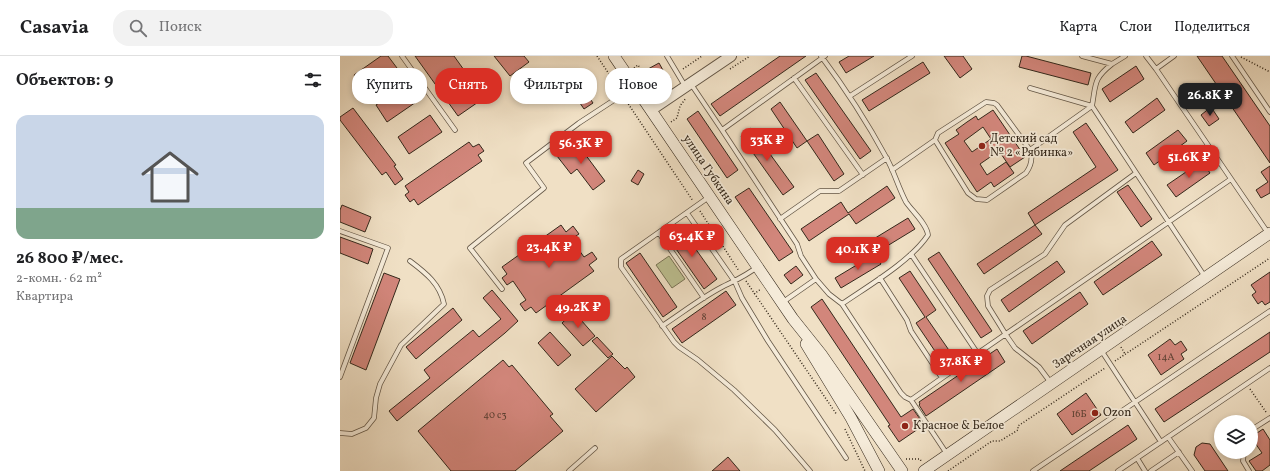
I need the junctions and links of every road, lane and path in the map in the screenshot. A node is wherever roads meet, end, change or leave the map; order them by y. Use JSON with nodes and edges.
{"nodes":[{"id":1,"x":402,"y":56,"type":"edge"},
{"id":2,"x":614,"y":56,"type":"edge"},
{"id":3,"x":667,"y":56,"type":"edge"},
{"id":4,"x":731,"y":56,"type":"edge"},
{"id":5,"x":912,"y":56,"type":"edge"},
{"id":6,"x":1082,"y":56,"type":"edge"},
{"id":7,"x":1125,"y":56,"type":"edge"},
{"id":8,"x":1146,"y":56,"type":"edge"},
{"id":9,"x":1174,"y":56,"type":"edge"},
{"id":10,"x":1232,"y":56,"type":"edge"},
{"id":11,"x":1239,"y":56,"type":"edge"},
{"id":12,"x":823,"y":57,"type":"edge"},
{"id":13,"x":1112,"y":64,"type":"junction"},
{"id":14,"x":638,"y":65,"type":"dead end"},
{"id":15,"x":622,"y":68,"type":"edge"},
{"id":16,"x":640,"y":68,"type":"edge"},
{"id":17,"x":1156,"y":69,"type":"junction"},
{"id":18,"x":1270,"y":72,"type":"edge"},
{"id":19,"x":794,"y":78,"type":"junction"},
{"id":20,"x":688,"y":85,"type":"junction"},
{"id":21,"x":1030,"y":88,"type":"dead end"},
{"id":22,"x":850,"y":96,"type":"junction"},
{"id":23,"x":607,"y":104,"type":"edge"},
{"id":24,"x":647,"y":104,"type":"edge"},
{"id":25,"x":1092,"y":106,"type":"junction"},
{"id":26,"x":651,"y":110,"type":"junction"},
{"id":27,"x":1270,"y":112,"type":"edge"},
{"id":28,"x":455,"y":130,"type":"dead end"},
{"id":29,"x":722,"y":130,"type":"junction"},
{"id":30,"x":649,"y":136,"type":"dead end"},
{"id":31,"x":935,"y":140,"type":"junction"},
{"id":32,"x":1030,"y":150,"type":"junction"},
{"id":33,"x":887,"y":158,"type":"junction"},
{"id":34,"x":892,"y":170,"type":"junction"},
{"id":35,"x":1136,"y":173,"type":"junction"},
{"id":36,"x":863,"y":175,"type":"junction"},
{"id":37,"x":1231,"y":179,"type":"junction"},
{"id":38,"x":710,"y":196,"type":"junction"},
{"id":39,"x":697,"y":206,"type":"junction"},
{"id":40,"x":687,"y":213,"type":"junction"},
{"id":41,"x":780,"y":219,"type":"junction"},
{"id":42,"x":1169,"y":222,"type":"junction"},
{"id":43,"x":340,"y":231,"type":"edge"},
{"id":44,"x":659,"y":233,"type":"junction"},
{"id":45,"x":1269,"y":234,"type":"edge"},
{"id":46,"x":911,"y":254,"type":"junction"},
{"id":47,"x":410,"y":261,"type":"dead end"},
{"id":48,"x":757,"y":267,"type":"junction"},
{"id":49,"x":743,"y":277,"type":"junction"},
{"id":50,"x":880,"y":278,"type":"junction"},
{"id":51,"x":1206,"y":278,"type":"junction"},
{"id":52,"x":816,"y":279,"type":"junction"},
{"id":53,"x":735,"y":282,"type":"junction"},
{"id":54,"x":502,"y":289,"type":"dead end"},
{"id":55,"x":704,"y":298,"type":"junction"},
{"id":56,"x":782,"y":303,"type":"junction"},
{"id":57,"x":842,"y":304,"type":"junction"},
{"id":58,"x":1270,"y":311,"type":"edge"},
{"id":59,"x":793,"y":319,"type":"junction"},
{"id":60,"x":662,"y":326,"type":"junction"},
{"id":61,"x":1006,"y":335,"type":"junction"},
{"id":62,"x":1101,"y":350,"type":"junction"},
{"id":63,"x":978,"y":354,"type":"junction"},
{"id":64,"x":1270,"y":368,"type":"edge"},
{"id":65,"x":340,"y":377,"type":"edge"},
{"id":66,"x":942,"y":378,"type":"junction"},
{"id":67,"x":1052,"y":384,"type":"junction"},
{"id":68,"x":1247,"y":384,"type":"junction"},
{"id":69,"x":911,"y":400,"type":"junction"},
{"id":70,"x":1135,"y":402,"type":"junction"},
{"id":71,"x":838,"y":417,"type":"dead end"},
{"id":72,"x":1270,"y":418,"type":"edge"},
{"id":73,"x":1258,"y":426,"type":"edge"},
{"id":74,"x":845,"y":430,"type":"dead end"},
{"id":75,"x":340,"y":433,"type":"edge"},
{"id":76,"x":1168,"y":437,"type":"junction"},
{"id":77,"x":1161,"y":442,"type":"junction"},
{"id":78,"x":595,"y":448,"type":"dead end"},
{"id":79,"x":1179,"y":452,"type":"junction"},
{"id":80,"x":948,"y":455,"type":"junction"},
{"id":81,"x":846,"y":458,"type":"dead end"},
{"id":82,"x":1137,"y":458,"type":"junction"},
{"id":83,"x":1243,"y":459,"type":"edge"},
{"id":84,"x":569,"y":471,"type":"edge"},
{"id":85,"x":810,"y":471,"type":"edge"},
{"id":86,"x":865,"y":471,"type":"edge"},
{"id":87,"x":879,"y":471,"type":"edge"},
{"id":88,"x":902,"y":471,"type":"edge"},
{"id":89,"x":924,"y":471,"type":"edge"},
{"id":90,"x":1033,"y":471,"type":"edge"},
{"id":91,"x":1118,"y":471,"type":"edge"},
{"id":92,"x":1145,"y":471,"type":"edge"},
{"id":93,"x":1151,"y":471,"type":"edge"},
{"id":94,"x":1192,"y":471,"type":"edge"},
{"id":95,"x":1250,"y":471,"type":"edge"}],
"edges":[{"from":1,"to":28,"type":"lane"},
{"from":2,"to":15,"type":"main road","name":"улица Губкина"},
{"from":3,"to":20,"type":"lane"},
{"from":4,"to":20,"type":"street"},
{"from":5,"to":22,"type":"lane"},
{"from":6,"to":13,"type":"lane"},
{"from":7,"to":13,"type":"lane"},
{"from":8,"to":17,"type":"lane"},
{"from":9,"to":17,"type":"lane"},
{"from":10,"to":27,"type":"lane"},
{"from":11,"to":18,"type":"path"},
{"from":12,"to":19,"type":"lane"},
{"from":12,"to":22,"type":"lane"},
{"from":13,"to":25,"type":"lane"},
{"from":14,"to":16,"type":"path"},
{"from":17,"to":37,"type":"lane"},
{"from":19,"to":29,"type":"lane"},
{"from":19,"to":36,"type":"lane"},
{"from":20,"to":26,"type":"street"},
{"from":20,"to":29,"type":"lane"},
{"from":21,"to":25,"type":"lane"},
{"from":22,"to":33,"type":"lane"},
{"from":23,"to":54,"type":"lane"},
{"from":24,"to":26,"type":"main road","name":"улица Губкина"},
{"from":25,"to":32,"type":"lane"},
{"from":25,"to":35,"type":"lane"},
{"from":26,"to":38,"type":"main road","name":"улица Губкина"},
{"from":29,"to":41,"type":"lane"},
{"from":30,"to":39,"type":"path"},
{"from":31,"to":32,"type":"lane"},
{"from":31,"to":32,"type":"lane"},
{"from":31,"to":34,"type":"lane"},
{"from":33,"to":34,"type":"lane"},
{"from":33,"to":36,"type":"lane"},
{"from":34,"to":46,"type":"lane"},
{"from":35,"to":42,"type":"lane"},
{"from":35,"to":61,"type":"lane"},
{"from":36,"to":41,"type":"lane"},
{"from":37,"to":42,"type":"lane"},
{"from":37,"to":45,"type":"lane"},
{"from":38,"to":39,"type":"lane"},
{"from":38,"to":48,"type":"main road","name":"улица Губкина"},
{"from":39,"to":40,"type":"lane"},
{"from":39,"to":49,"type":"path"},
{"from":40,"to":44,"type":"lane"},
{"from":40,"to":53,"type":"lane"},
{"from":41,"to":52,"type":"lane"},
{"from":42,"to":51,"type":"lane"},
{"from":42,"to":61,"type":"lane"},
{"from":43,"to":65,"type":"lane"},
{"from":44,"to":55,"type":"lane"},
{"from":44,"to":60,"type":"lane"},
{"from":45,"to":51,"type":"main road","name":"Заречная улица"},
{"from":46,"to":50,"type":"lane"},
{"from":46,"to":63,"type":"lane"},
{"from":47,"to":75,"type":"lane"},
{"from":48,"to":49,"type":"lane"},
{"from":48,"to":56,"type":"main road","name":"улица Губкина"},
{"from":49,"to":53,"type":"lane"},
{"from":49,"to":71,"type":"path"},
{"from":50,"to":57,"type":"lane"},
{"from":50,"to":66,"type":"lane"},
{"from":51,"to":62,"type":"main road","name":"Заречная улица"},
{"from":52,"to":56,"type":"lane"},
{"from":52,"to":57,"type":"lane"},
{"from":53,"to":55,"type":"lane"},
{"from":53,"to":81,"type":"lane"},
{"from":55,"to":60,"type":"lane"},
{"from":56,"to":59,"type":"main road","name":"улица Губкина"},
{"from":57,"to":69,"type":"lane"},
{"from":58,"to":70,"type":"lane"},
{"from":59,"to":87,"type":"main road","name":"улица Губкина"},
{"from":59,"to":88,"type":"main road","name":"улица Губкина"},
{"from":60,"to":85,"type":"lane"},
{"from":61,"to":63,"type":"lane"},
{"from":61,"to":67,"type":"lane"},
{"from":62,"to":67,"type":"main road","name":"Заречная улица"},
{"from":62,"to":70,"type":"lane"},
{"from":63,"to":66,"type":"lane"},
{"from":64,"to":68,"type":"lane"},
{"from":66,"to":69,"type":"lane"},
{"from":67,"to":80,"type":"main road","name":"Заречная улица"},
{"from":68,"to":72,"type":"path"},
{"from":68,"to":76,"type":"lane"},
{"from":69,"to":80,"type":"lane"},
{"from":70,"to":77,"type":"lane"},
{"from":70,"to":90,"type":"lane"},
{"from":72,"to":73,"type":"lane"},
{"from":74,"to":86,"type":"path"},
{"from":76,"to":77,"type":"lane"},
{"from":76,"to":79,"type":"lane"},
{"from":77,"to":82,"type":"lane"},
{"from":78,"to":84,"type":"lane"},
{"from":79,"to":93,"type":"lane"},
{"from":79,"to":94,"type":"lane"},
{"from":80,"to":89,"type":"main road","name":"Заречная улица"},
{"from":82,"to":91,"type":"lane"},
{"from":82,"to":92,"type":"lane"},
{"from":83,"to":95,"type":"lane"}]}
